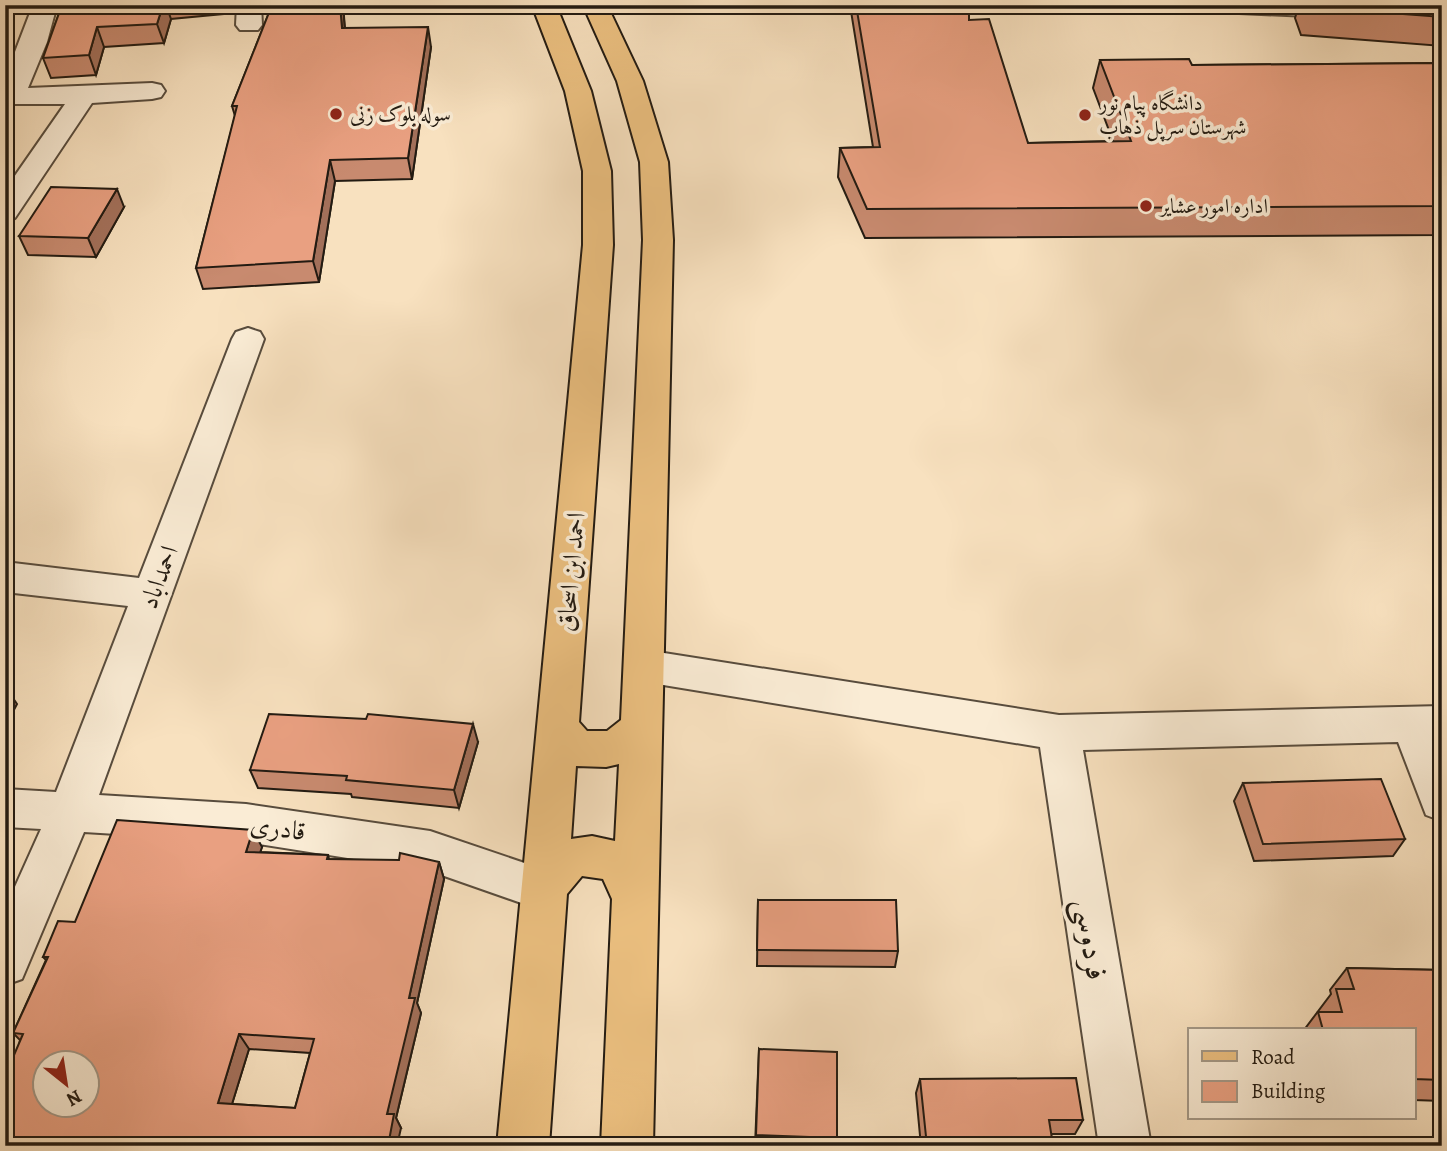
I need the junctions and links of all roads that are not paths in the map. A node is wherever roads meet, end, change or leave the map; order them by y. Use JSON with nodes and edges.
{"nodes":[{"id":1,"x":45,"y":5,"type":"edge"},
{"id":2,"x":544,"y":5,"type":"edge"},
{"id":3,"x":595,"y":5,"type":"edge"},
{"id":4,"x":1217,"y":5,"type":"edge"},
{"id":5,"x":1281,"y":7,"type":"edge"},
{"id":6,"x":1442,"y":15,"type":"edge"},
{"id":7,"x":152,"y":91,"type":"dead end"},
{"id":8,"x":8,"y":96,"type":"edge"},
{"id":9,"x":84,"y":96,"type":"junction"},
{"id":10,"x":5,"y":212,"type":"edge"},
{"id":11,"x":248,"y":339,"type":"dead end"},
{"id":12,"x":5,"y":577,"type":"edge"},
{"id":13,"x":152,"y":594,"type":"junction"},
{"id":14,"x":645,"y":666,"type":"junction"},
{"id":15,"x":1427,"y":723,"type":"edge"},
{"id":16,"x":642,"y":725,"type":"junction"},
{"id":17,"x":558,"y":727,"type":"junction"},
{"id":18,"x":1059,"y":733,"type":"junction"},
{"id":19,"x":1442,"y":802,"type":"edge"},
{"id":20,"x":5,"y":808,"type":"edge"},
{"id":21,"x":70,"y":814,"type":"junction"},
{"id":22,"x":544,"y":890,"type":"junction"},
{"id":23,"x":636,"y":900,"type":"junction"},
{"id":24,"x":5,"y":963,"type":"edge"},
{"id":25,"x":523,"y":1146,"type":"edge"},
{"id":26,"x":627,"y":1146,"type":"edge"},
{"id":27,"x":1125,"y":1146,"type":"edge"}],
"edges":[{"from":1,"to":8,"type":"street"},
{"from":2,"to":17,"type":"main road","name":"احمد ابن اسحاق"},
{"from":3,"to":14,"type":"main road"},
{"from":4,"to":5,"type":"street"},
{"from":5,"to":6,"type":"street"},
{"from":7,"to":9,"type":"street"},
{"from":8,"to":9,"type":"street"},
{"from":9,"to":10,"type":"street"},
{"from":11,"to":13,"type":"street","name":"احمداباد"},
{"from":12,"to":13,"type":"street"},
{"from":13,"to":21,"type":"street","name":"احمداباد"},
{"from":14,"to":16,"type":"main road"},
{"from":14,"to":18,"type":"street"},
{"from":15,"to":18,"type":"street"},
{"from":15,"to":19,"type":"street"},
{"from":16,"to":17,"type":"main road"},
{"from":16,"to":23,"type":"main road"},
{"from":17,"to":22,"type":"main road","name":"احمد ابن اسحاق"},
{"from":18,"to":27,"type":"street","name":"فردوسی"},
{"from":20,"to":21,"type":"street","name":"قادری"},
{"from":21,"to":22,"type":"street","name":"قادری"},
{"from":21,"to":24,"type":"street","name":"احمداباد"},
{"from":22,"to":23,"type":"main road"},
{"from":22,"to":25,"type":"main road","name":"احمد ابن اسحاق"},
{"from":23,"to":26,"type":"main road"}]}
